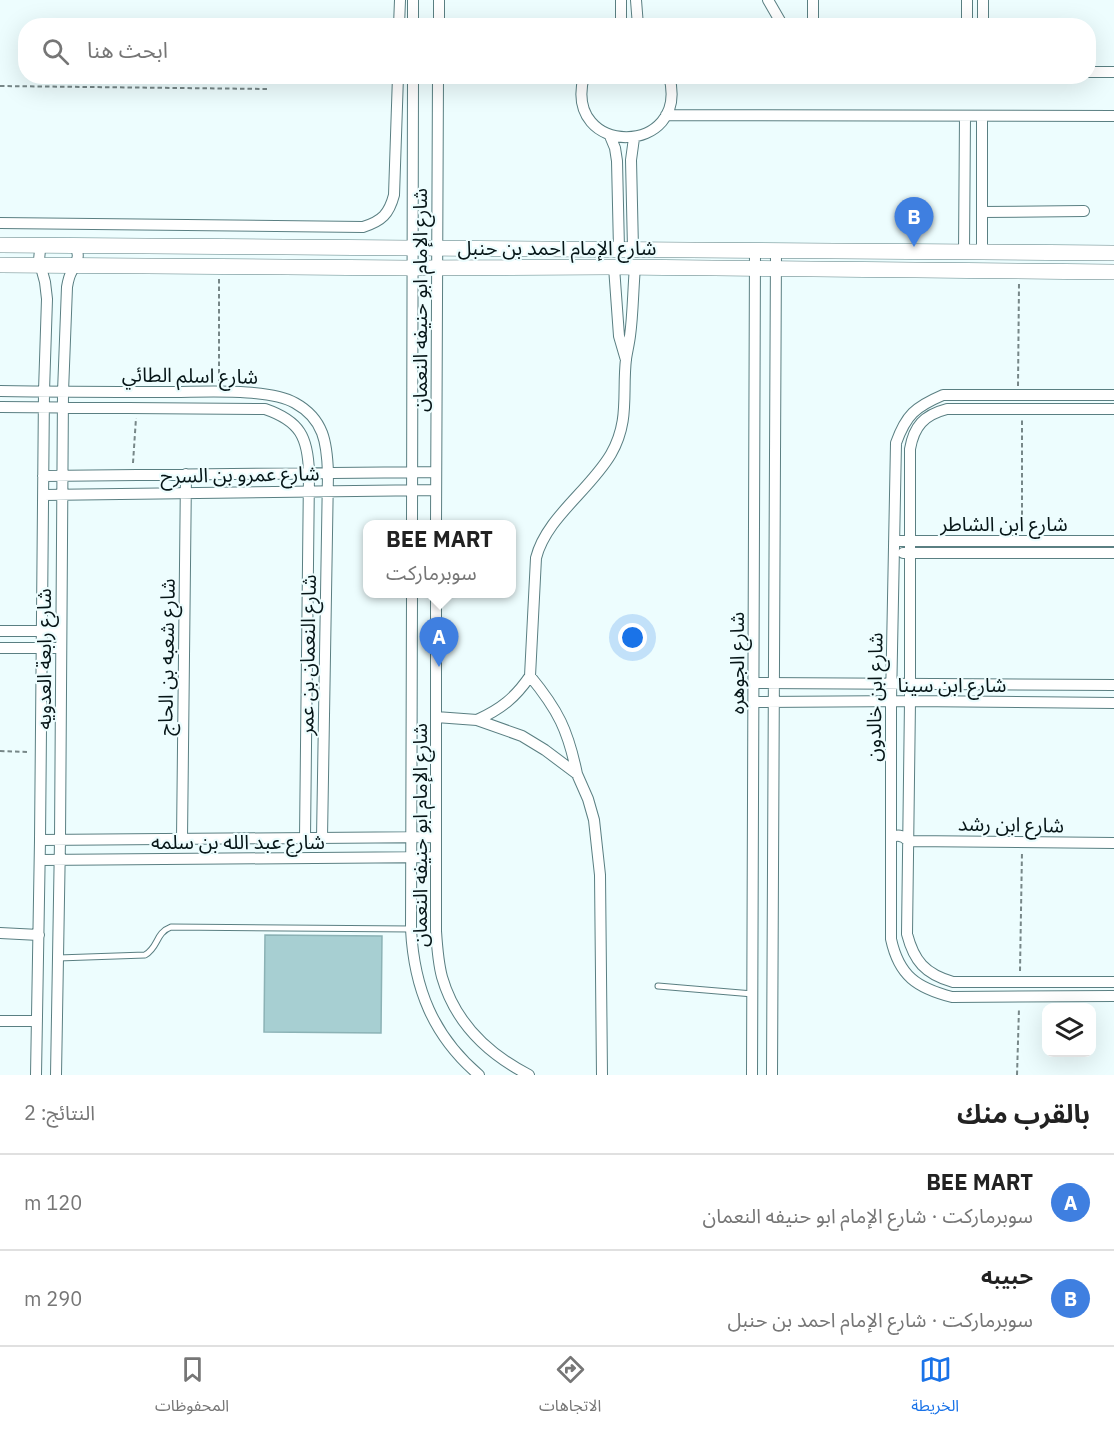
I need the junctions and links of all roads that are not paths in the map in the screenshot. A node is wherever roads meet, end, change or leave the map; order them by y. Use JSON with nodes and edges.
{"nodes":[{"id":1,"x":400,"y":0,"type":"edge"},
{"id":2,"x":413,"y":0,"type":"edge"},
{"id":3,"x":439,"y":0,"type":"edge"},
{"id":4,"x":621,"y":0,"type":"edge"},
{"id":5,"x":636,"y":0,"type":"edge"},
{"id":6,"x":768,"y":0,"type":"edge"},
{"id":7,"x":813,"y":0,"type":"edge"},
{"id":8,"x":967,"y":0,"type":"edge"},
{"id":9,"x":983,"y":0,"type":"edge"},
{"id":10,"x":399,"y":18,"type":"edge"},
{"id":11,"x":413,"y":18,"type":"edge"},
{"id":12,"x":439,"y":18,"type":"edge"},
{"id":13,"x":621,"y":18,"type":"edge"},
{"id":14,"x":637,"y":18,"type":"edge"},
{"id":15,"x":778,"y":18,"type":"edge"},
{"id":16,"x":813,"y":18,"type":"edge"},
{"id":17,"x":967,"y":18,"type":"edge"},
{"id":18,"x":983,"y":18,"type":"edge"},
{"id":19,"x":1096,"y":72,"type":"edge"},
{"id":20,"x":1114,"y":72,"type":"edge"},
{"id":21,"x":398,"y":84,"type":"edge"},
{"id":22,"x":413,"y":84,"type":"edge"},
{"id":23,"x":438,"y":84,"type":"edge"},
{"id":24,"x":582,"y":84,"type":"edge"},
{"id":25,"x":671,"y":84,"type":"edge"},
{"id":26,"x":666,"y":115,"type":"junction"},
{"id":27,"x":965,"y":116,"type":"junction"},
{"id":28,"x":982,"y":116,"type":"junction"},
{"id":29,"x":1114,"y":116,"type":"edge"},
{"id":30,"x":610,"y":136,"type":"junction"},
{"id":31,"x":634,"y":138,"type":"junction"},
{"id":32,"x":1084,"y":211,"type":"dead end"},
{"id":33,"x":982,"y":212,"type":"junction"},
{"id":34,"x":0,"y":223,"type":"edge"},
{"id":35,"x":0,"y":245,"type":"edge"},
{"id":36,"x":43,"y":246,"type":"junction"},
{"id":37,"x":75,"y":246,"type":"junction"},
{"id":38,"x":412,"y":248,"type":"junction"},
{"id":39,"x":437,"y":248,"type":"junction"},
{"id":40,"x":626,"y":249,"type":"junction"},
{"id":41,"x":755,"y":250,"type":"junction"},
{"id":42,"x":776,"y":250,"type":"junction"},
{"id":43,"x":964,"y":252,"type":"junction"},
{"id":44,"x":982,"y":252,"type":"junction"},
{"id":45,"x":1045,"y":252,"type":"junction"},
{"id":46,"x":1114,"y":253,"type":"edge"},
{"id":47,"x":0,"y":265,"type":"edge"},
{"id":48,"x":40,"y":265,"type":"junction"},
{"id":49,"x":74,"y":266,"type":"junction"},
{"id":50,"x":614,"y":267,"type":"junction"},
{"id":51,"x":634,"y":267,"type":"junction"},
{"id":52,"x":412,"y":268,"type":"junction"},
{"id":53,"x":437,"y":268,"type":"junction"},
{"id":54,"x":755,"y":268,"type":"junction"},
{"id":55,"x":776,"y":268,"type":"junction"},
{"id":56,"x":1044,"y":272,"type":"junction"},
{"id":57,"x":1114,"y":272,"type":"edge"},
{"id":58,"x":626,"y":360,"type":"junction"},
{"id":59,"x":0,"y":391,"type":"edge"},
{"id":60,"x":44,"y":391,"type":"junction"},
{"id":61,"x":63,"y":392,"type":"junction"},
{"id":62,"x":1020,"y":396,"type":"junction"},
{"id":63,"x":1114,"y":396,"type":"edge"},
{"id":64,"x":0,"y":407,"type":"edge"},
{"id":65,"x":44,"y":407,"type":"junction"},
{"id":66,"x":62,"y":407,"type":"junction"},
{"id":67,"x":1114,"y":409,"type":"edge"},
{"id":68,"x":1023,"y":410,"type":"junction"},
{"id":69,"x":412,"y":472,"type":"junction"},
{"id":70,"x":436,"y":472,"type":"junction"},
{"id":71,"x":309,"y":473,"type":"junction"},
{"id":72,"x":328,"y":473,"type":"junction"},
{"id":73,"x":186,"y":474,"type":"junction"},
{"id":74,"x":44,"y":476,"type":"junction"},
{"id":75,"x":62,"y":476,"type":"junction"},
{"id":76,"x":412,"y":490,"type":"junction"},
{"id":77,"x":436,"y":490,"type":"junction"},
{"id":78,"x":328,"y":491,"type":"junction"},
{"id":79,"x":309,"y":492,"type":"junction"},
{"id":80,"x":186,"y":493,"type":"junction"},
{"id":81,"x":62,"y":494,"type":"junction"},
{"id":82,"x":43,"y":495,"type":"junction"},
{"id":83,"x":412,"y":520,"type":"edge"},
{"id":84,"x":436,"y":520,"type":"edge"},
{"id":85,"x":894,"y":541,"type":"junction"},
{"id":86,"x":910,"y":541,"type":"junction"},
{"id":87,"x":1114,"y":541,"type":"edge"},
{"id":88,"x":1025,"y":545,"type":"junction"},
{"id":89,"x":894,"y":553,"type":"junction"},
{"id":90,"x":910,"y":553,"type":"junction"},
{"id":91,"x":1114,"y":553,"type":"edge"},
{"id":92,"x":412,"y":598,"type":"edge"},
{"id":93,"x":436,"y":598,"type":"edge"},
{"id":94,"x":0,"y":631,"type":"edge"},
{"id":95,"x":42,"y":631,"type":"junction"},
{"id":96,"x":62,"y":631,"type":"junction"},
{"id":97,"x":0,"y":648,"type":"edge"},
{"id":98,"x":42,"y":648,"type":"junction"},
{"id":99,"x":62,"y":648,"type":"junction"},
{"id":100,"x":530,"y":676,"type":"junction"},
{"id":101,"x":754,"y":684,"type":"junction"},
{"id":102,"x":773,"y":684,"type":"junction"},
{"id":103,"x":891,"y":684,"type":"junction"},
{"id":104,"x":910,"y":684,"type":"junction"},
{"id":105,"x":1114,"y":685,"type":"edge"},
{"id":106,"x":910,"y":701,"type":"junction"},
{"id":107,"x":754,"y":702,"type":"junction"},
{"id":108,"x":891,"y":702,"type":"junction"},
{"id":109,"x":773,"y":703,"type":"junction"},
{"id":110,"x":1114,"y":703,"type":"edge"},
{"id":111,"x":436,"y":717,"type":"junction"},
{"id":112,"x":477,"y":720,"type":"junction"},
{"id":113,"x":577,"y":774,"type":"junction"},
{"id":114,"x":411,"y":837,"type":"junction"},
{"id":115,"x":436,"y":837,"type":"junction"},
{"id":116,"x":305,"y":838,"type":"junction"},
{"id":117,"x":322,"y":838,"type":"junction"},
{"id":118,"x":182,"y":839,"type":"junction"},
{"id":119,"x":40,"y":840,"type":"junction"},
{"id":120,"x":60,"y":840,"type":"junction"},
{"id":121,"x":908,"y":841,"type":"junction"},
{"id":122,"x":891,"y":843,"type":"junction"},
{"id":123,"x":1114,"y":843,"type":"edge"},
{"id":124,"x":436,"y":857,"type":"junction"},
{"id":125,"x":411,"y":858,"type":"junction"},
{"id":126,"x":40,"y":860,"type":"junction"},
{"id":127,"x":59,"y":860,"type":"junction"},
{"id":128,"x":411,"y":929,"type":"junction"},
{"id":129,"x":0,"y":933,"type":"edge"},
{"id":130,"x":39,"y":935,"type":"junction"},
{"id":131,"x":58,"y":957,"type":"junction"},
{"id":132,"x":1020,"y":982,"type":"junction"},
{"id":133,"x":1114,"y":982,"type":"edge"},
{"id":134,"x":658,"y":986,"type":"dead end"},
{"id":135,"x":753,"y":994,"type":"junction"},
{"id":136,"x":1019,"y":996,"type":"junction"},
{"id":137,"x":1114,"y":996,"type":"edge"},
{"id":138,"x":0,"y":1021,"type":"edge"},
{"id":139,"x":37,"y":1021,"type":"junction"},
{"id":140,"x":36,"y":1075,"type":"edge"},
{"id":141,"x":56,"y":1075,"type":"edge"},
{"id":142,"x":479,"y":1075,"type":"edge"},
{"id":143,"x":529,"y":1075,"type":"edge"},
{"id":144,"x":602,"y":1075,"type":"edge"},
{"id":145,"x":752,"y":1075,"type":"edge"},
{"id":146,"x":772,"y":1075,"type":"edge"}],
"edges":[{"from":1,"to":10,"type":"street"},
{"from":2,"to":11,"type":"street"},
{"from":3,"to":12,"type":"street"},
{"from":4,"to":13,"type":"street"},
{"from":5,"to":14,"type":"street"},
{"from":6,"to":15,"type":"street"},
{"from":7,"to":16,"type":"street"},
{"from":8,"to":17,"type":"street"},
{"from":9,"to":18,"type":"street"},
{"from":19,"to":20,"type":"street"},
{"from":21,"to":34,"type":"street"},
{"from":22,"to":38,"type":"street","name":"شارع الإمام ابو حنيفه النعمان"},
{"from":23,"to":39,"type":"street","name":"شارع الإمام ابو حنيفه النعمان"},
{"from":24,"to":30,"type":"street"},
{"from":25,"to":26,"type":"street"},
{"from":26,"to":27,"type":"street"},
{"from":26,"to":31,"type":"street"},
{"from":27,"to":28,"type":"street"},
{"from":27,"to":43,"type":"street"},
{"from":28,"to":29,"type":"street"},
{"from":28,"to":33,"type":"street"},
{"from":30,"to":31,"type":"street"},
{"from":30,"to":40,"type":"street"},
{"from":31,"to":40,"type":"street"},
{"from":32,"to":33,"type":"street"},
{"from":33,"to":44,"type":"street"},
{"from":35,"to":36,"type":"street","name":"شارع الإمام احمد بن حنبل"},
{"from":36,"to":37,"type":"street","name":"شارع الإمام احمد بن حنبل"},
{"from":36,"to":48,"type":"street","name":"شارع رابعة العدويه"},
{"from":37,"to":38,"type":"street","name":"شارع الإمام احمد بن حنبل"},
{"from":37,"to":49,"type":"street","name":"شارع رابعة العدويه"},
{"from":38,"to":39,"type":"street","name":"شارع الإمام احمد بن حنبل"},
{"from":38,"to":52,"type":"street","name":"شارع الإمام ابو حنيفه النعمان"},
{"from":39,"to":40,"type":"street","name":"شارع الإمام احمد بن حنبل"},
{"from":39,"to":53,"type":"street","name":"شارع الإمام ابو حنيفه النعمان"},
{"from":40,"to":41,"type":"street","name":"شارع الإمام احمد بن حنبل"},
{"from":41,"to":42,"type":"street","name":"شارع الإمام احمد بن حنبل"},
{"from":41,"to":54,"type":"street","name":"شارع الجوهره"},
{"from":42,"to":43,"type":"street","name":"شارع الإمام احمد بن حنبل"},
{"from":42,"to":55,"type":"street","name":"شارع الجوهره"},
{"from":43,"to":44,"type":"street","name":"شارع الإمام احمد بن حنبل"},
{"from":44,"to":45,"type":"street","name":"شارع الإمام احمد بن حنبل"},
{"from":45,"to":46,"type":"street","name":"شارع الإمام احمد بن حنبل"},
{"from":45,"to":56,"type":"street"},
{"from":47,"to":48,"type":"street","name":"شارع الإمام احمد بن حنبل"},
{"from":48,"to":49,"type":"street","name":"شارع الإمام احمد بن حنبل"},
{"from":48,"to":60,"type":"street","name":"شارع رابعة العدويه"},
{"from":49,"to":52,"type":"street","name":"شارع الإمام احمد بن حنبل"},
{"from":49,"to":61,"type":"street","name":"شارع رابعة العدويه"},
{"from":50,"to":51,"type":"street","name":"شارع الإمام احمد بن حنبل"},
{"from":50,"to":53,"type":"street","name":"شارع الإمام احمد بن حنبل"},
{"from":50,"to":58,"type":"street"},
{"from":51,"to":54,"type":"street","name":"شارع الإمام احمد بن حنبل"},
{"from":51,"to":58,"type":"street"},
{"from":52,"to":53,"type":"street","name":"شارع الإمام احمد بن حنبل"},
{"from":52,"to":69,"type":"street","name":"شارع الإمام ابو حنيفه النعمان"},
{"from":53,"to":70,"type":"street","name":"شارع الإمام ابو حنيفه النعمان"},
{"from":54,"to":55,"type":"street","name":"شارع الإمام احمد بن حنبل"},
{"from":54,"to":101,"type":"street","name":"شارع الجوهره"},
{"from":55,"to":56,"type":"street","name":"شارع الإمام احمد بن حنبل"},
{"from":55,"to":102,"type":"street","name":"شارع الجوهره"},
{"from":56,"to":57,"type":"street","name":"شارع الإمام احمد بن حنبل"},
{"from":58,"to":100,"type":"street"},
{"from":59,"to":60,"type":"street","name":"شارع اسلم الطائي"},
{"from":60,"to":61,"type":"street","name":"شارع اسلم الطائي"},
{"from":60,"to":65,"type":"street","name":"شارع رابعة العدويه"},
{"from":61,"to":66,"type":"street","name":"شارع رابعة العدويه"},
{"from":61,"to":72,"type":"street","name":"شارع اسلم الطائي"},
{"from":62,"to":63,"type":"street","name":"شارع ابن خالدون"},
{"from":62,"to":68,"type":"street"},
{"from":62,"to":85,"type":"street","name":"شارع ابن خالدون"},
{"from":64,"to":65,"type":"street","name":"شارع اسلم الطائي"},
{"from":65,"to":66,"type":"street","name":"شارع اسلم الطائي"},
{"from":65,"to":74,"type":"street","name":"شارع رابعة العدويه"},
{"from":66,"to":71,"type":"street","name":"شارع اسلم الطائي"},
{"from":66,"to":75,"type":"street","name":"شارع رابعة العدويه"},
{"from":67,"to":68,"type":"street","name":"شارع ابن خالدون"},
{"from":68,"to":86,"type":"street","name":"شارع ابن خالدون"},
{"from":69,"to":70,"type":"street","name":"شارع عمرو بن السرح"},
{"from":69,"to":72,"type":"street","name":"شارع عمرو بن السرح"},
{"from":69,"to":76,"type":"street","name":"شارع الإمام ابو حنيفه النعمان"},
{"from":70,"to":77,"type":"street","name":"شارع الإمام ابو حنيفه النعمان"},
{"from":71,"to":72,"type":"street","name":"شارع عمرو بن السرح"},
{"from":71,"to":73,"type":"street","name":"شارع عمرو بن السرح"},
{"from":71,"to":79,"type":"street","name":"شارع النعمان بن عمر"},
{"from":72,"to":78,"type":"street","name":"شارع النعمان بن عمر"},
{"from":73,"to":75,"type":"street","name":"شارع عمرو بن السرح"},
{"from":73,"to":80,"type":"street","name":"شارع شعبه بن الحاج"},
{"from":74,"to":75,"type":"street","name":"شارع عمرو بن السرح"},
{"from":74,"to":82,"type":"street","name":"شارع رابعة العدويه"},
{"from":75,"to":81,"type":"street","name":"شارع رابعة العدويه"},
{"from":76,"to":77,"type":"street","name":"شارع عمرو بن السرح"},
{"from":76,"to":78,"type":"street","name":"شارع عمرو بن السرح"},
{"from":76,"to":83,"type":"street","name":"شارع الإمام ابو حنيفه النعمان"},
{"from":77,"to":84,"type":"street","name":"شارع الإمام ابو حنيفه النعمان"},
{"from":78,"to":79,"type":"street","name":"شارع عمرو بن السرح"},
{"from":78,"to":117,"type":"street","name":"شارع النعمان بن عمر"},
{"from":79,"to":80,"type":"street","name":"شارع عمرو بن السرح"},
{"from":79,"to":116,"type":"street","name":"شارع النعمان بن عمر"},
{"from":80,"to":81,"type":"street","name":"شارع عمرو بن السرح"},
{"from":80,"to":118,"type":"street","name":"شارع شعبه بن الحاج"},
{"from":81,"to":82,"type":"street","name":"شارع عمرو بن السرح"},
{"from":81,"to":96,"type":"street","name":"شارع رابعة العدويه"},
{"from":82,"to":95,"type":"street","name":"شارع رابعة العدويه"},
{"from":85,"to":86,"type":"street","name":"شارع ابن الشاطر"},
{"from":85,"to":89,"type":"street","name":"شارع ابن خالدون"},
{"from":86,"to":88,"type":"street","name":"شارع ابن الشاطر"},
{"from":86,"to":90,"type":"street","name":"شارع ابن خالدون"},
{"from":87,"to":88,"type":"street","name":"شارع ابن الشاطر"},
{"from":88,"to":90,"type":"street","name":"شارع ابن الشاطر"},
{"from":88,"to":91,"type":"street","name":"شارع ابن الشاطر"},
{"from":89,"to":90,"type":"street","name":"شارع ابن الشاطر"},
{"from":89,"to":103,"type":"street","name":"شارع ابن خالدون"},
{"from":90,"to":104,"type":"street","name":"شارع ابن خالدون"},
{"from":92,"to":114,"type":"street","name":"شارع الإمام ابو حنيفه النعمان"},
{"from":93,"to":111,"type":"street","name":"شارع الإمام ابو حنيفه النعمان"},
{"from":94,"to":95,"type":"street"},
{"from":95,"to":96,"type":"street"},
{"from":95,"to":98,"type":"street","name":"شارع رابعة العدويه"},
{"from":96,"to":99,"type":"street","name":"شارع رابعة العدويه"},
{"from":97,"to":98,"type":"street"},
{"from":98,"to":99,"type":"street"},
{"from":98,"to":119,"type":"street","name":"شارع رابعة العدويه"},
{"from":99,"to":120,"type":"street","name":"شارع رابعة العدويه"},
{"from":100,"to":112,"type":"street"},
{"from":100,"to":113,"type":"street"},
{"from":101,"to":102,"type":"street","name":"شارع ابن سينا"},
{"from":101,"to":107,"type":"street","name":"شارع الجوهره"},
{"from":102,"to":103,"type":"street","name":"شارع ابن سينا"},
{"from":102,"to":109,"type":"street","name":"شارع الجوهره"},
{"from":103,"to":104,"type":"street","name":"شارع ابن سينا"},
{"from":103,"to":108,"type":"street","name":"شارع ابن خالدون"},
{"from":104,"to":105,"type":"street","name":"شارع ابن سينا"},
{"from":104,"to":106,"type":"street","name":"شارع ابن خالدون"},
{"from":106,"to":108,"type":"street","name":"شارع ابن سينا"},
{"from":106,"to":110,"type":"street","name":"شارع ابن سينا"},
{"from":106,"to":121,"type":"street","name":"شارع ابن خالدون"},
{"from":107,"to":109,"type":"street","name":"شارع ابن سينا"},
{"from":107,"to":135,"type":"street","name":"شارع الجوهره"},
{"from":108,"to":109,"type":"street","name":"شارع ابن سينا"},
{"from":108,"to":122,"type":"street","name":"شارع ابن خالدون"},
{"from":109,"to":146,"type":"street","name":"شارع الجوهره"},
{"from":111,"to":112,"type":"street"},
{"from":111,"to":115,"type":"street","name":"شارع الإمام ابو حنيفه النعمان"},
{"from":112,"to":113,"type":"street"},
{"from":113,"to":144,"type":"street"},
{"from":114,"to":115,"type":"street","name":"شارع عبد الله بن سلمه"},
{"from":114,"to":117,"type":"street","name":"شارع عبد الله بن سلمه"},
{"from":114,"to":125,"type":"street","name":"شارع الإمام ابو حنيفه النعمان"},
{"from":115,"to":124,"type":"street","name":"شارع الإمام ابو حنيفه النعمان"},
{"from":116,"to":117,"type":"street","name":"شارع عبد الله بن سلمه"},
{"from":116,"to":118,"type":"street","name":"شارع عبد الله بن سلمه"},
{"from":118,"to":120,"type":"street","name":"شارع عبد الله بن سلمه"},
{"from":119,"to":120,"type":"street","name":"شارع عبد الله بن سلمه"},
{"from":119,"to":126,"type":"street","name":"شارع رابعة العدويه"},
{"from":120,"to":127,"type":"street","name":"شارع رابعة العدويه"},
{"from":121,"to":122,"type":"street","name":"شارع ابن رشد"},
{"from":121,"to":123,"type":"street","name":"شارع ابن رشد"},
{"from":121,"to":132,"type":"street","name":"شارع ابن خالدون"},
{"from":122,"to":136,"type":"street","name":"شارع ابن خالدون"},
{"from":124,"to":125,"type":"street","name":"شارع عبد الله بن سلمه"},
{"from":124,"to":143,"type":"street","name":"شارع الإمام ابو حنيفه النعمان"},
{"from":125,"to":127,"type":"street","name":"شارع عبد الله بن سلمه"},
{"from":125,"to":128,"type":"street","name":"شارع الإمام ابو حنيفه النعمان"},
{"from":126,"to":127,"type":"street","name":"شارع عبد الله بن سلمه"},
{"from":126,"to":130,"type":"street","name":"شارع رابعة العدويه"},
{"from":127,"to":131,"type":"street","name":"شارع رابعة العدويه"},
{"from":128,"to":131,"type":"lane"},
{"from":128,"to":142,"type":"street","name":"شارع الإمام ابو حنيفه النعمان"},
{"from":129,"to":130,"type":"street"},
{"from":130,"to":139,"type":"street","name":"شارع رابعة العدويه"},
{"from":131,"to":141,"type":"street","name":"شارع رابعة العدويه"},
{"from":132,"to":133,"type":"street","name":"شارع ابن خالدون"},
{"from":132,"to":136,"type":"street"},
{"from":134,"to":135,"type":"lane"},
{"from":135,"to":145,"type":"street","name":"شارع الجوهره"},
{"from":136,"to":137,"type":"street","name":"شارع ابن خالدون"},
{"from":138,"to":139,"type":"street"},
{"from":139,"to":140,"type":"street","name":"شارع رابعة العدويه"}]}
